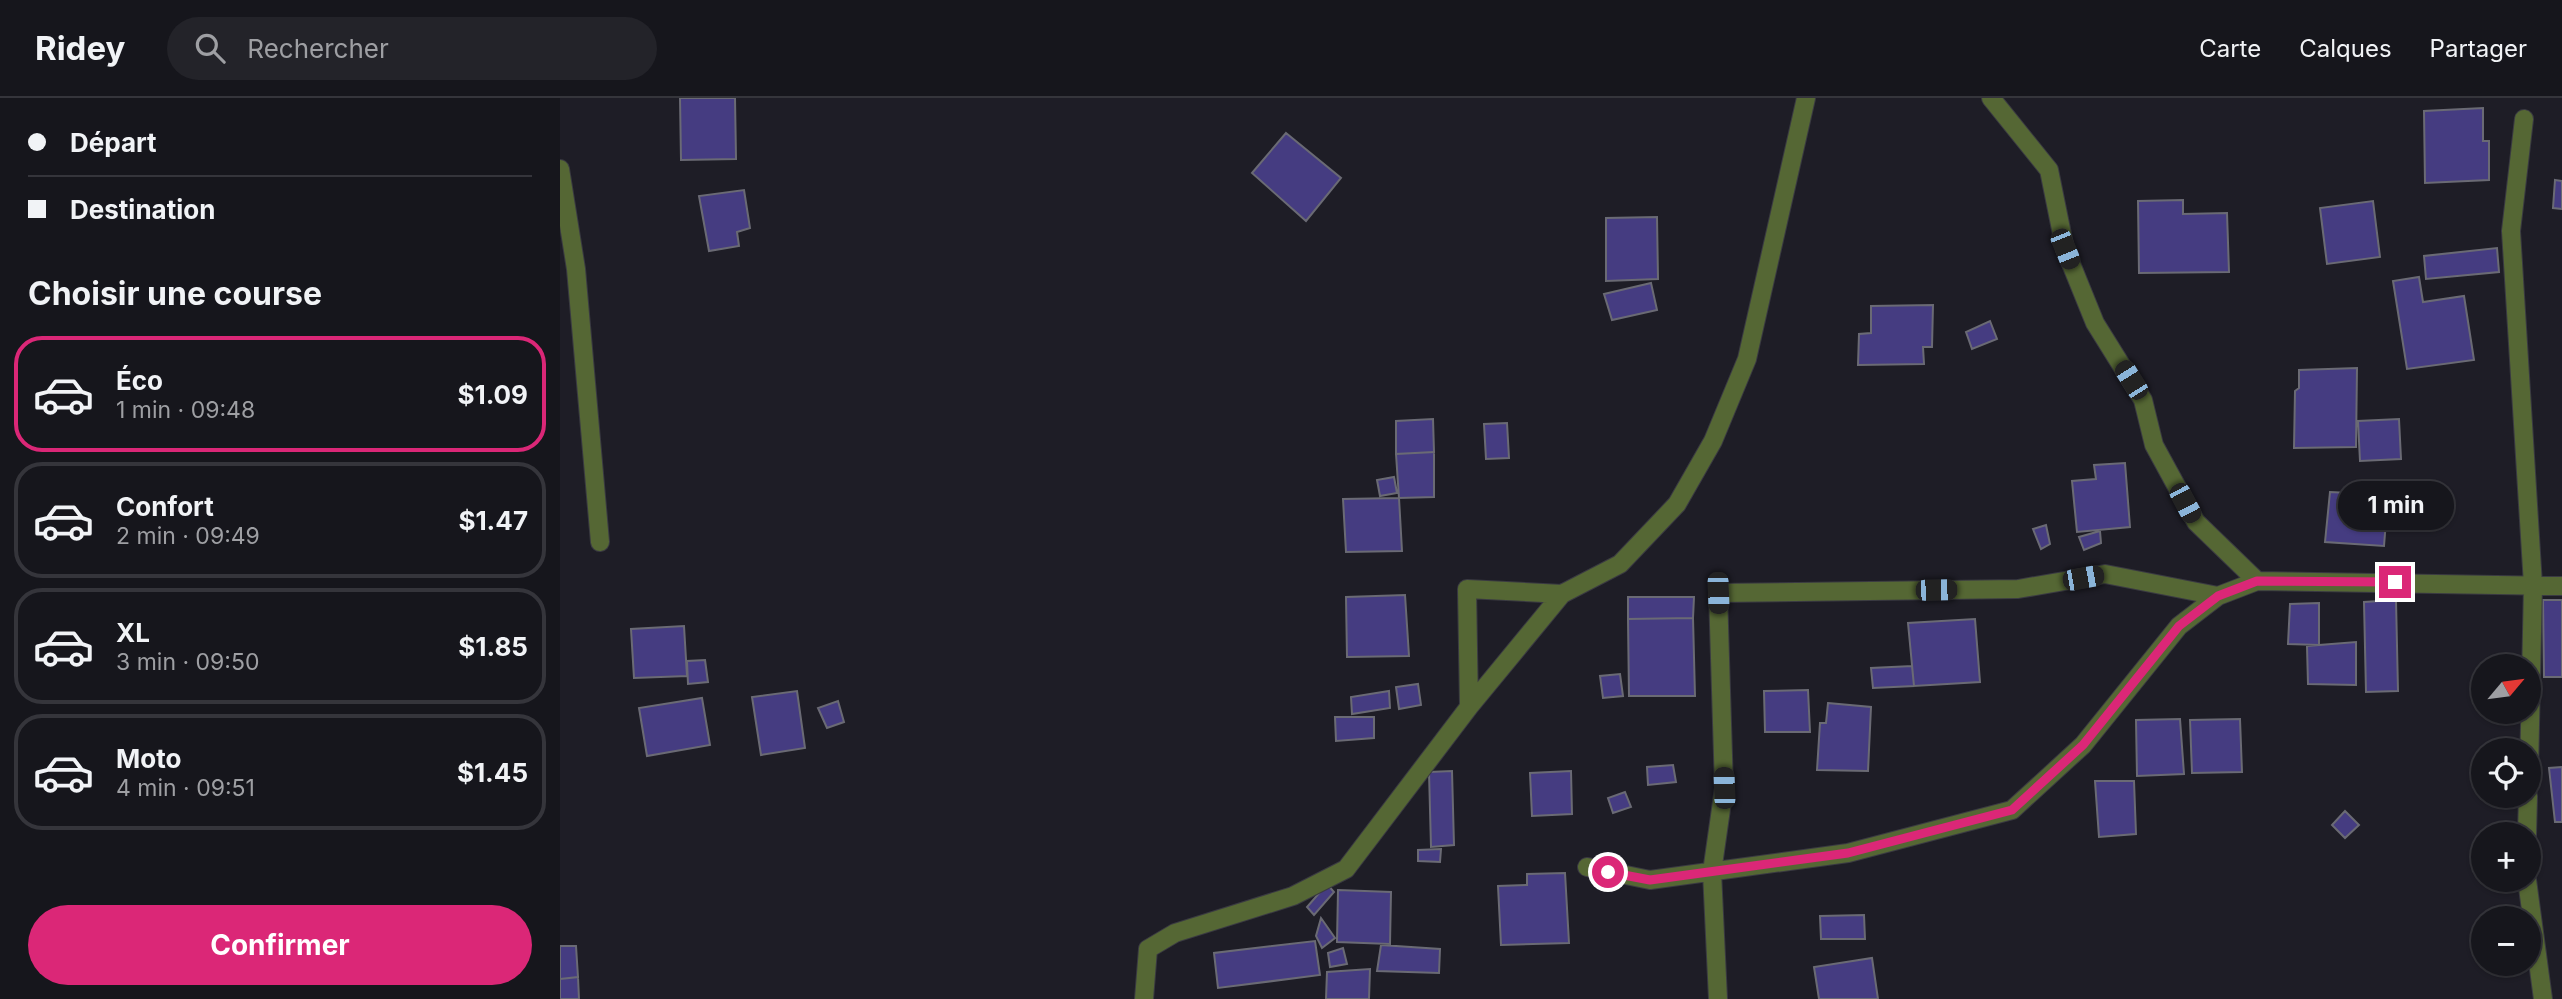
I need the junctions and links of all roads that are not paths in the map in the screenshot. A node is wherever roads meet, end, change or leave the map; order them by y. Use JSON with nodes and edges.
{"nodes":[{"id":1,"x":1807,"y":98,"type":"edge"},
{"id":2,"x":1991,"y":98,"type":"edge"},
{"id":3,"x":2524,"y":119,"type":"dead end"},
{"id":4,"x":560,"y":169,"type":"edge"},
{"id":5,"x":600,"y":542,"type":"dead end"},
{"id":6,"x":2257,"y":581,"type":"junction"},
{"id":7,"x":2533,"y":585,"type":"junction"},
{"id":8,"x":2562,"y":586,"type":"edge"},
{"id":9,"x":1562,"y":594,"type":"junction"},
{"id":10,"x":2218,"y":596,"type":"junction"},
{"id":11,"x":1469,"y":707,"type":"junction"},
{"id":12,"x":2530,"y":738,"type":"edge"},
{"id":13,"x":1587,"y":867,"type":"dead end"},
{"id":14,"x":1712,"y":872,"type":"junction"},
{"id":15,"x":2528,"y":892,"type":"edge"},
{"id":16,"x":1144,"y":999,"type":"edge"},
{"id":17,"x":1718,"y":999,"type":"edge"},
{"id":18,"x":2543,"y":999,"type":"edge"}],
"edges":[{"from":1,"to":9,"type":"street"},
{"from":2,"to":6,"type":"street"},
{"from":3,"to":7,"type":"street"},
{"from":4,"to":5,"type":"street"},
{"from":6,"to":7,"type":"street"},
{"from":6,"to":10,"type":"street"},
{"from":7,"to":8,"type":"street"},
{"from":7,"to":12,"type":"street"},
{"from":9,"to":11,"type":"street"},
{"from":9,"to":11,"type":"street"},
{"from":10,"to":14,"type":"street"},
{"from":10,"to":14,"type":"street"},
{"from":11,"to":16,"type":"street"},
{"from":13,"to":14,"type":"street"},
{"from":14,"to":17,"type":"street"},
{"from":15,"to":18,"type":"street"}]}
